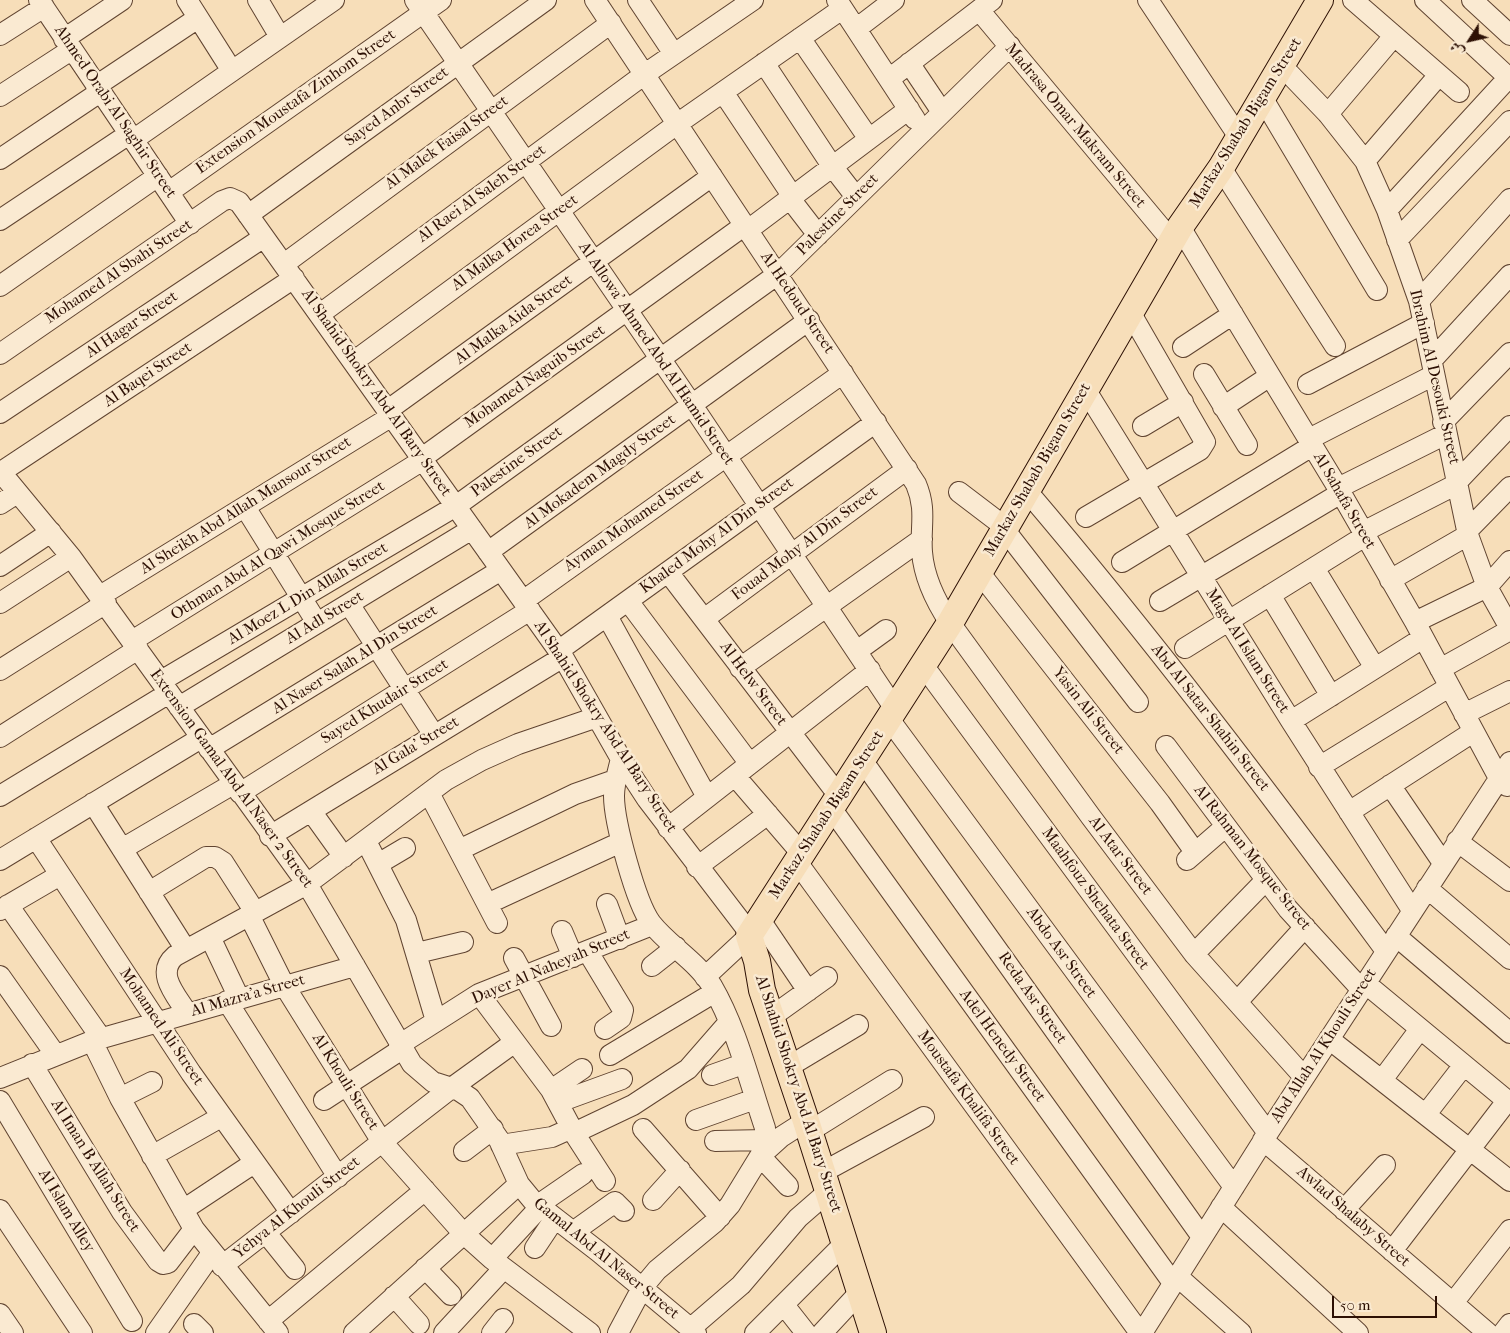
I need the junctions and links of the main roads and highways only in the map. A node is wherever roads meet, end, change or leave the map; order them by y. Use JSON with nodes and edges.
{"nodes":[{"id":1,"x":1310,"y":5,"type":"edge"},
{"id":2,"x":754,"y":928,"type":"joint"},
{"id":3,"x":873,"y":1333,"type":"edge"}],
"edges":[{"from":1,"to":2,"type":"main road","name":"Markaz Shabab Bigam Street"},
{"from":2,"to":3,"type":"main road","name":"Al Shahid Shokry Abd Al Bary Street"}]}
